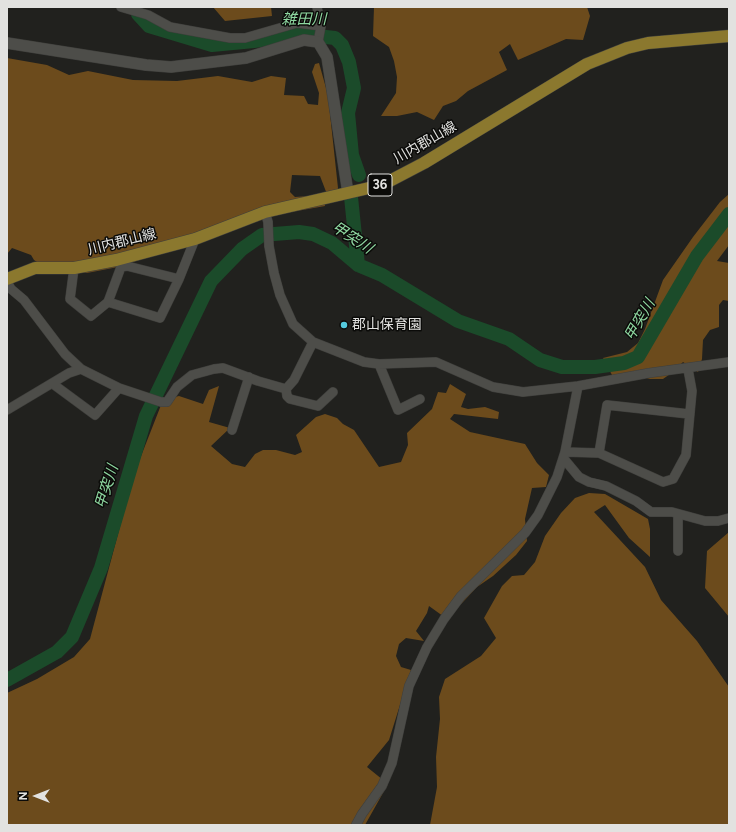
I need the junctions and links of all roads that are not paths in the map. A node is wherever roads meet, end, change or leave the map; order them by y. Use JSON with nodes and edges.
{"nodes":[{"id":1,"x":121,"y":7,"type":"edge"},
{"id":2,"x":317,"y":7,"type":"edge"},
{"id":3,"x":321,"y":26,"type":"junction"},
{"id":4,"x":729,"y":36,"type":"edge"},
{"id":5,"x":318,"y":42,"type":"junction"},
{"id":6,"x":7,"y":43,"type":"edge"},
{"id":7,"x":348,"y":193,"type":"junction"},
{"id":8,"x":267,"y":217,"type":"junction"},
{"id":9,"x":195,"y":239,"type":"junction"},
{"id":10,"x":74,"y":268,"type":"junction"},
{"id":11,"x":7,"y":279,"type":"edge"},
{"id":12,"x":179,"y":279,"type":"junction"},
{"id":13,"x":7,"y":282,"type":"edge"},
{"id":14,"x":108,"y":302,"type":"junction"},
{"id":15,"x":313,"y":342,"type":"junction"},
{"id":16,"x":729,"y":362,"type":"edge"},
{"id":17,"x":379,"y":364,"type":"junction"},
{"id":18,"x":81,"y":369,"type":"junction"},
{"id":19,"x":688,"y":369,"type":"junction"},
{"id":20,"x":249,"y":377,"type":"junction"},
{"id":21,"x":54,"y":384,"type":"junction"},
{"id":22,"x":578,"y":386,"type":"junction"},
{"id":23,"x":119,"y":388,"type":"junction"},
{"id":24,"x":286,"y":389,"type":"junction"},
{"id":25,"x":333,"y":392,"type":"dead end"},
{"id":26,"x":420,"y":399,"type":"dead end"},
{"id":27,"x":7,"y":410,"type":"edge"},
{"id":28,"x":689,"y":414,"type":"junction"},
{"id":29,"x":232,"y":430,"type":"dead end"},
{"id":30,"x":599,"y":453,"type":"junction"},
{"id":31,"x":565,"y":455,"type":"junction"},
{"id":32,"x":678,"y":514,"type":"junction"},
{"id":33,"x":729,"y":518,"type":"edge"},
{"id":34,"x":678,"y":551,"type":"dead end"},
{"id":35,"x":356,"y":825,"type":"edge"}],
"edges":[{"from":1,"to":3,"type":"street"},
{"from":2,"to":3,"type":"street"},
{"from":3,"to":5,"type":"street"},
{"from":4,"to":7,"type":"main road","name":"川内郡山線","number":"36"},
{"from":5,"to":6,"type":"street"},
{"from":5,"to":7,"type":"street"},
{"from":7,"to":8,"type":"main road","name":"川内郡山線","number":"36"},
{"from":8,"to":9,"type":"main road","name":"川内郡山線","number":"36"},
{"from":8,"to":15,"type":"street"},
{"from":9,"to":10,"type":"main road","name":"川内郡山線","number":"36"},
{"from":9,"to":12,"type":"street"},
{"from":10,"to":11,"type":"main road","name":"川内郡山線","number":"36"},
{"from":10,"to":14,"type":"street"},
{"from":12,"to":14,"type":"street"},
{"from":12,"to":14,"type":"street"},
{"from":13,"to":18,"type":"street"},
{"from":15,"to":17,"type":"street"},
{"from":15,"to":24,"type":"street"},
{"from":16,"to":19,"type":"street"},
{"from":17,"to":22,"type":"street"},
{"from":17,"to":26,"type":"street"},
{"from":18,"to":21,"type":"street"},
{"from":18,"to":23,"type":"street"},
{"from":19,"to":22,"type":"street"},
{"from":19,"to":28,"type":"street"},
{"from":20,"to":23,"type":"street"},
{"from":20,"to":24,"type":"street"},
{"from":20,"to":29,"type":"street"},
{"from":21,"to":23,"type":"street"},
{"from":21,"to":27,"type":"street"},
{"from":22,"to":31,"type":"street"},
{"from":24,"to":25,"type":"street"},
{"from":28,"to":30,"type":"street"},
{"from":28,"to":30,"type":"street"},
{"from":30,"to":31,"type":"street"},
{"from":31,"to":32,"type":"street"},
{"from":31,"to":35,"type":"street"},
{"from":32,"to":33,"type":"street"},
{"from":32,"to":34,"type":"street"}]}
